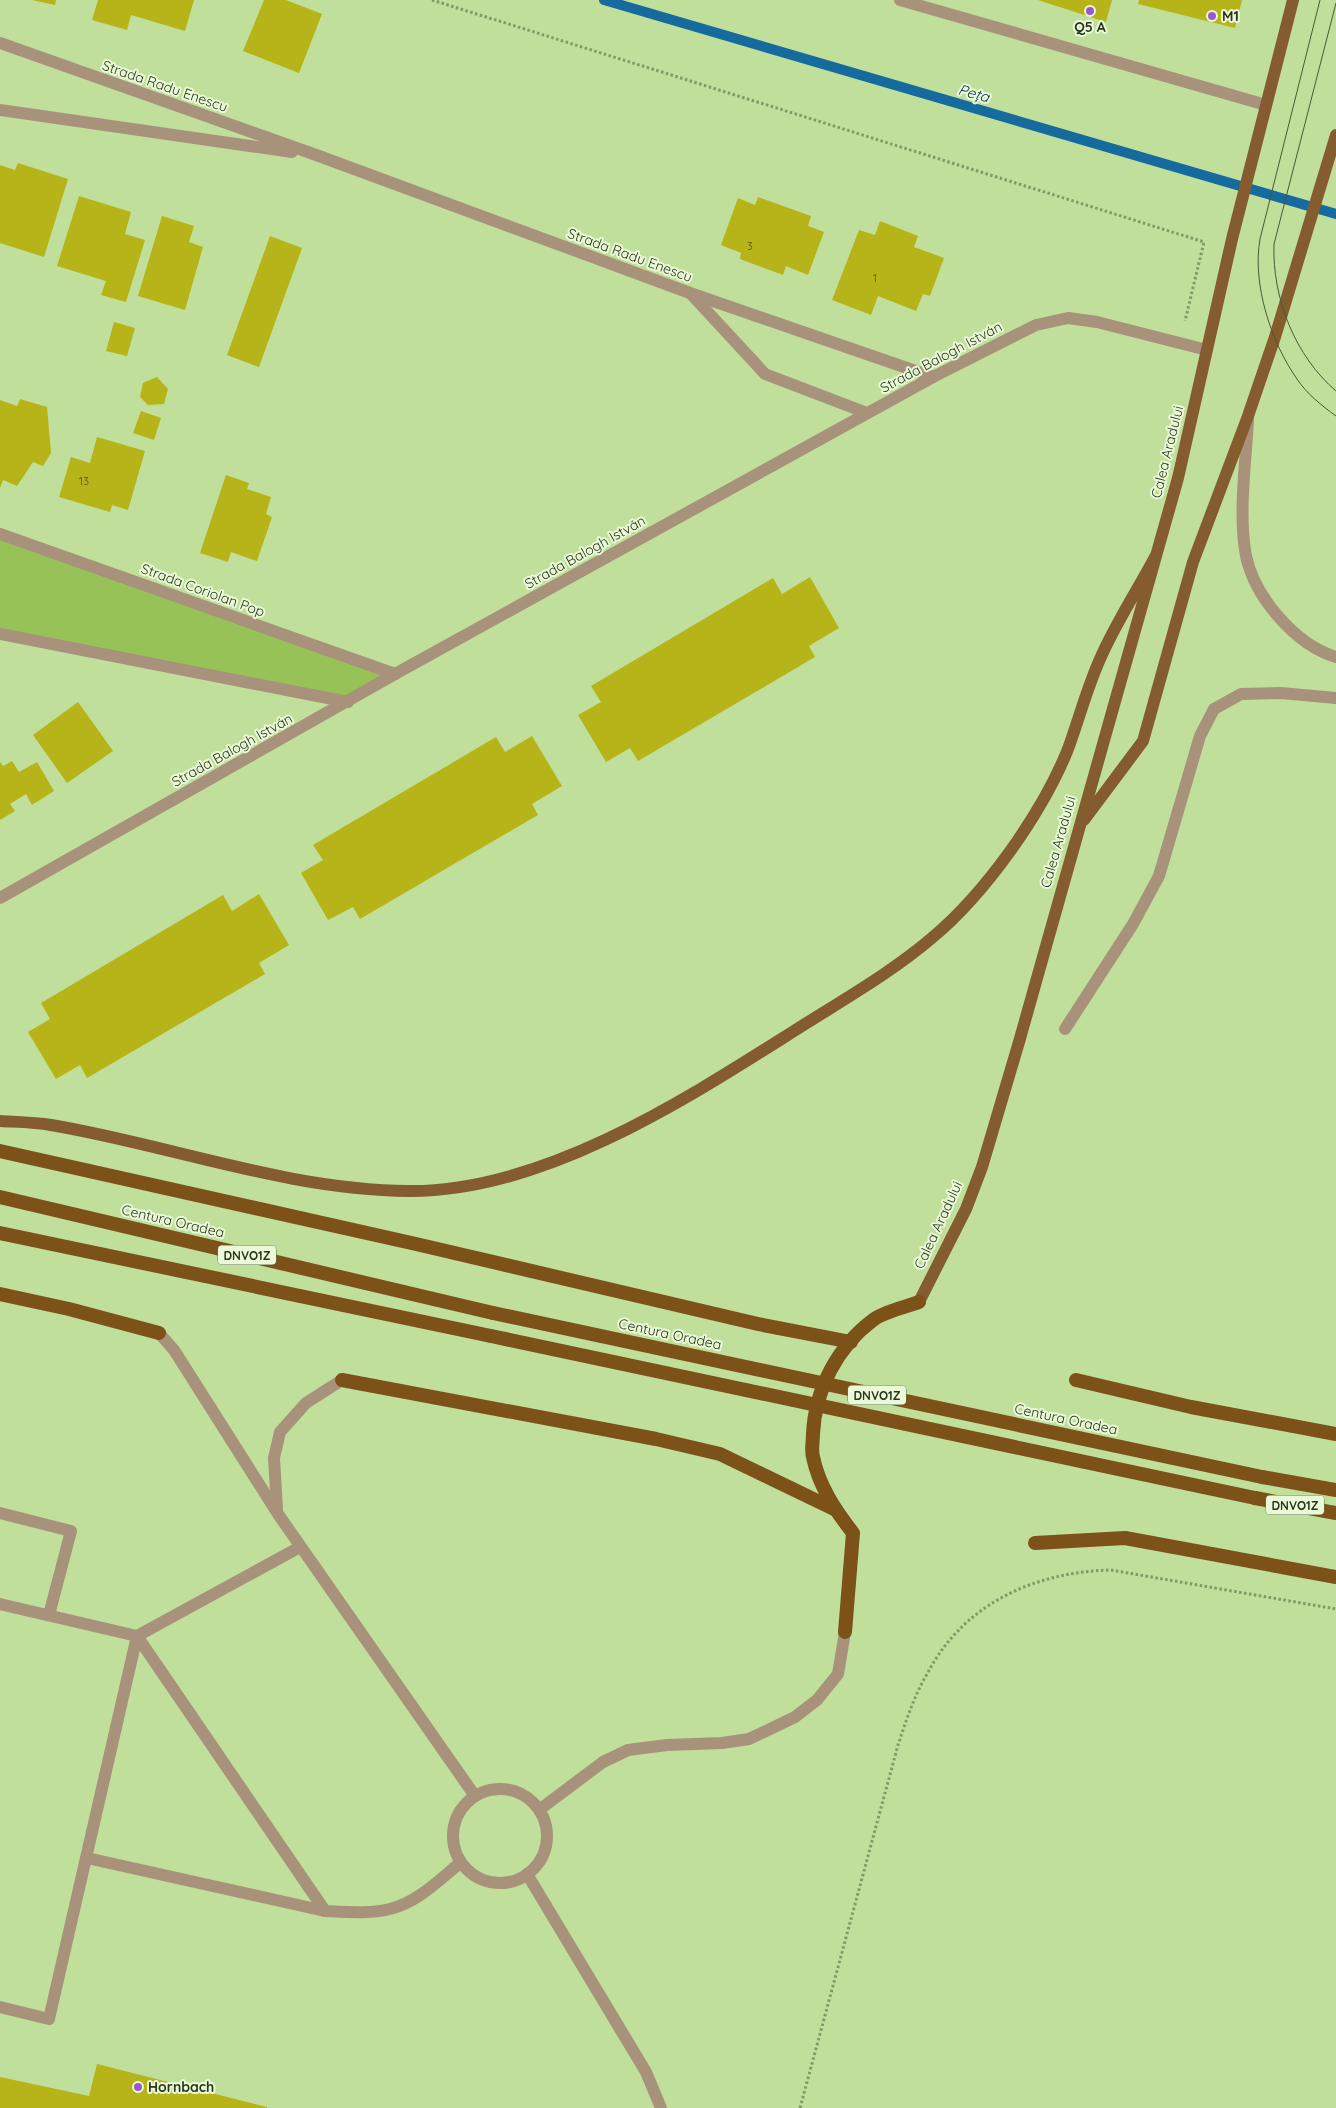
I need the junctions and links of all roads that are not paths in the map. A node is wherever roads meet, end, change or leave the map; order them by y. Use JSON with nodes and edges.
{"nodes":[{"id":1,"x":900,"y":0,"type":"edge"},
{"id":2,"x":1293,"y":0,"type":"edge"},
{"id":3,"x":0,"y":43,"type":"edge"},
{"id":4,"x":1266,"y":105,"type":"junction"},
{"id":5,"x":0,"y":110,"type":"edge"},
{"id":6,"x":1336,"y":135,"type":"edge"},
{"id":7,"x":319,"y":156,"type":"junction"},
{"id":8,"x":690,"y":293,"type":"junction"},
{"id":9,"x":1207,"y":350,"type":"junction"},
{"id":10,"x":933,"y":377,"type":"junction"},
{"id":11,"x":867,"y":413,"type":"junction"},
{"id":12,"x":1248,"y":416,"type":"junction"},
{"id":13,"x":0,"y":534,"type":"edge"},
{"id":14,"x":1155,"y":557,"type":"junction"},
{"id":15,"x":0,"y":634,"type":"edge"},
{"id":16,"x":1336,"y":657,"type":"edge"},
{"id":17,"x":395,"y":674,"type":"junction"},
{"id":18,"x":1336,"y":698,"type":"edge"},
{"id":19,"x":348,"y":702,"type":"junction"},
{"id":20,"x":1078,"y":828,"type":"junction"},
{"id":21,"x":0,"y":898,"type":"edge"},
{"id":22,"x":1065,"y":1029,"type":"dead end"},
{"id":23,"x":0,"y":1121,"type":"edge"},
{"id":24,"x":0,"y":1151,"type":"edge"},
{"id":25,"x":0,"y":1197,"type":"edge"},
{"id":26,"x":0,"y":1233,"type":"edge"},
{"id":27,"x":0,"y":1294,"type":"edge"},
{"id":28,"x":919,"y":1302,"type":"joint"},
{"id":29,"x":159,"y":1333,"type":"joint"},
{"id":30,"x":851,"y":1342,"type":"junction"},
{"id":31,"x":342,"y":1380,"type":"joint"},
{"id":32,"x":1076,"y":1380,"type":"dead end"},
{"id":33,"x":1336,"y":1434,"type":"edge"},
{"id":34,"x":1336,"y":1490,"type":"edge"},
{"id":35,"x":834,"y":1509,"type":"junction"},
{"id":36,"x":1336,"y":1513,"type":"edge"},
{"id":37,"x":0,"y":1514,"type":"edge"},
{"id":38,"x":278,"y":1514,"type":"junction"},
{"id":39,"x":1035,"y":1543,"type":"dead end"},
{"id":40,"x":300,"y":1547,"type":"junction"},
{"id":41,"x":1336,"y":1576,"type":"edge"},
{"id":42,"x":0,"y":1604,"type":"edge"},
{"id":43,"x":49,"y":1615,"type":"junction"},
{"id":44,"x":845,"y":1632,"type":"joint"},
{"id":45,"x":137,"y":1636,"type":"junction"},
{"id":46,"x":475,"y":1796,"type":"junction"},
{"id":47,"x":539,"y":1810,"type":"junction"},
{"id":48,"x":87,"y":1858,"type":"junction"},
{"id":49,"x":460,"y":1863,"type":"junction"},
{"id":50,"x":527,"y":1874,"type":"junction"},
{"id":51,"x":325,"y":1911,"type":"junction"},
{"id":52,"x":0,"y":2007,"type":"edge"},
{"id":53,"x":661,"y":2108,"type":"edge"}],
"edges":[{"from":1,"to":4,"type":"street"},
{"from":2,"to":4,"type":"main road","name":"Calea Aradului"},
{"from":3,"to":7,"type":"street","name":"Strada Radu Enescu"},
{"from":4,"to":9,"type":"main road","name":"Calea Aradului"},
{"from":5,"to":7,"type":"street","name":"Strada Radu Enescu"},
{"from":6,"to":12,"type":"main road"},
{"from":7,"to":8,"type":"street","name":"Strada Radu Enescu"},
{"from":8,"to":10,"type":"street","name":"Strada Radu Enescu"},
{"from":8,"to":11,"type":"street"},
{"from":9,"to":10,"type":"street","name":"Strada Balogh István"},
{"from":9,"to":14,"type":"main road","name":"Calea Aradului"},
{"from":10,"to":11,"type":"street","name":"Strada Balogh István"},
{"from":11,"to":17,"type":"street","name":"Strada Balogh István"},
{"from":12,"to":16,"type":"street"},
{"from":12,"to":20,"type":"main road"},
{"from":13,"to":17,"type":"street","name":"Strada Coriolan Pop"},
{"from":14,"to":20,"type":"main road","name":"Calea Aradului"},
{"from":14,"to":23,"type":"main road"},
{"from":15,"to":19,"type":"street"},
{"from":17,"to":19,"type":"street","name":"Strada Balogh István"},
{"from":18,"to":22,"type":"street"},
{"from":19,"to":21,"type":"street","name":"Strada Balogh István"},
{"from":20,"to":28,"type":"main road","name":"Calea Aradului"},
{"from":24,"to":30,"type":"highway"},
{"from":25,"to":34,"type":"highway","name":"Centura Oradea","number":"DNVO1Z","bridge":true},
{"from":26,"to":36,"type":"highway","number":"DNVO1Z","bridge":true},
{"from":27,"to":29,"type":"highway"},
{"from":28,"to":30,"type":"highway","name":"Calea Aradului"},
{"from":29,"to":38,"type":"street"},
{"from":30,"to":35,"type":"highway","name":"Calea Aradului"},
{"from":31,"to":35,"type":"highway"},
{"from":31,"to":38,"type":"street"},
{"from":32,"to":33,"type":"highway"},
{"from":35,"to":44,"type":"highway","name":"Calea Aradului"},
{"from":37,"to":43,"type":"street"},
{"from":38,"to":40,"type":"street"},
{"from":39,"to":41,"type":"highway"},
{"from":40,"to":45,"type":"street"},
{"from":40,"to":46,"type":"street"},
{"from":42,"to":43,"type":"street"},
{"from":43,"to":45,"type":"street"},
{"from":44,"to":47,"type":"street"},
{"from":45,"to":48,"type":"street"},
{"from":45,"to":51,"type":"street"},
{"from":46,"to":47,"type":"street"},
{"from":46,"to":49,"type":"street"},
{"from":47,"to":50,"type":"street"},
{"from":48,"to":51,"type":"street"},
{"from":48,"to":52,"type":"street"},
{"from":49,"to":50,"type":"street"},
{"from":49,"to":51,"type":"street"},
{"from":50,"to":53,"type":"street"}]}
